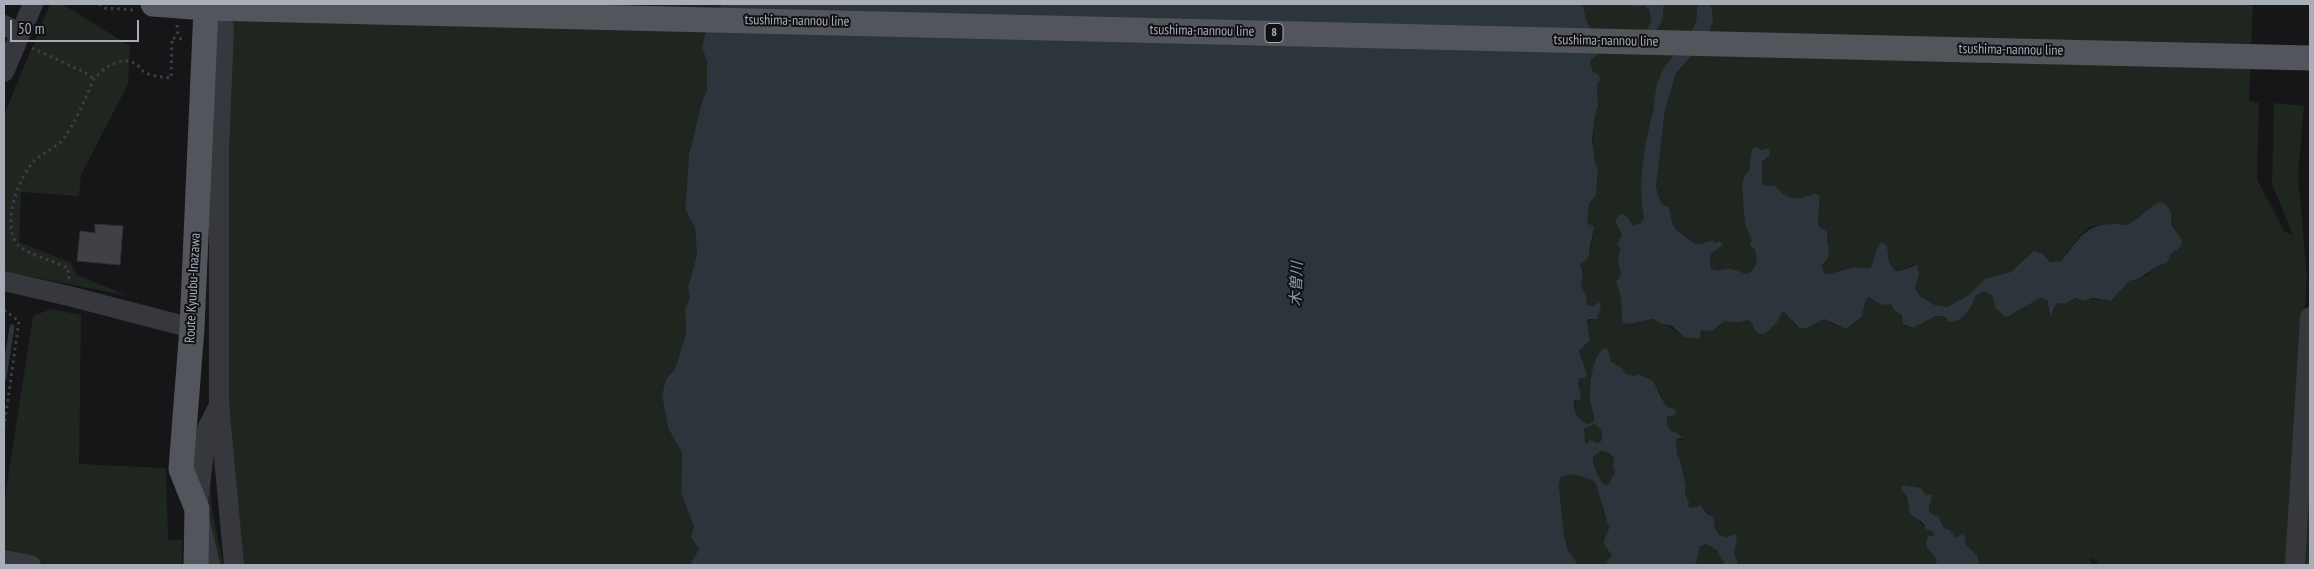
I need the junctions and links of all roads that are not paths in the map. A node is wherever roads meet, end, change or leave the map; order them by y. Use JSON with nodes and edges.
{"nodes":[{"id":1,"x":33,"y":4,"type":"edge"},
{"id":2,"x":153,"y":4,"type":"edge"},
{"id":3,"x":207,"y":6,"type":"edge"},
{"id":4,"x":222,"y":25,"type":"junction"},
{"id":5,"x":14,"y":33,"type":"edge"},
{"id":6,"x":2310,"y":58,"type":"edge"},
{"id":7,"x":4,"y":72,"type":"edge"},
{"id":8,"x":4,"y":282,"type":"edge"},
{"id":9,"x":2310,"y":317,"type":"edge"},
{"id":10,"x":192,"y":328,"type":"junction"},
{"id":11,"x":219,"y":404,"type":"junction"},
{"id":12,"x":197,"y":509,"type":"junction"},
{"id":13,"x":4,"y":560,"type":"edge"},
{"id":14,"x":31,"y":565,"type":"edge"},
{"id":15,"x":196,"y":565,"type":"edge"},
{"id":16,"x":210,"y":565,"type":"edge"},
{"id":17,"x":234,"y":565,"type":"edge"},
{"id":18,"x":2295,"y":565,"type":"edge"}],
"edges":[{"from":1,"to":5,"type":"street"},
{"from":2,"to":3,"type":"main road","name":"tsushima-nannou line","number":"8"},
{"from":3,"to":4,"type":"main road","name":"tsushima-nannou line","number":"8"},
{"from":3,"to":4,"type":"main road","name":"Route Kyuubu-Inazawa"},
{"from":4,"to":6,"type":"main road","name":"tsushima-nannou line","number":"8"},
{"from":4,"to":10,"type":"main road","name":"Route Kyuubu-Inazawa"},
{"from":4,"to":11,"type":"street"},
{"from":5,"to":7,"type":"street"},
{"from":8,"to":10,"type":"street"},
{"from":9,"to":18,"type":"street"},
{"from":10,"to":12,"type":"main road","name":"Route Kyuubu-Inazawa"},
{"from":11,"to":12,"type":"street"},
{"from":11,"to":17,"type":"street"},
{"from":12,"to":15,"type":"main road","name":"Route Kyuubu-Inazawa"},
{"from":12,"to":16,"type":"street"},
{"from":13,"to":14,"type":"street"}]}
